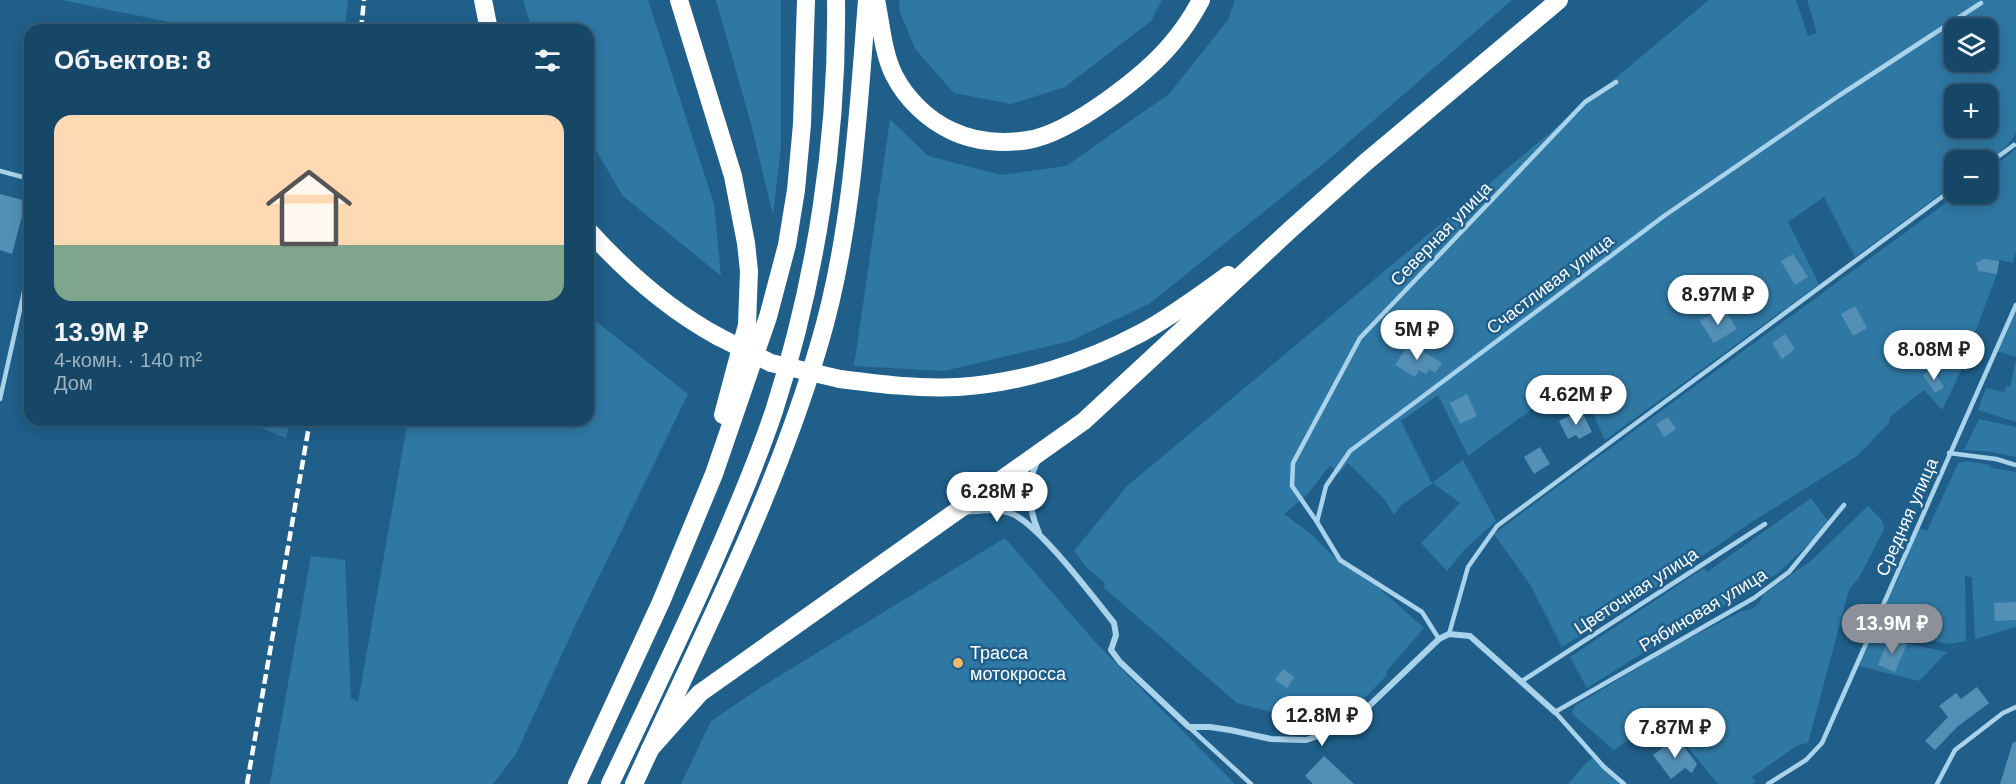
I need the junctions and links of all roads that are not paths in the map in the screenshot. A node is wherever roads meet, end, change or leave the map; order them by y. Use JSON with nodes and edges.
{"nodes":[{"id":1,"x":483,"y":0,"type":"edge"},
{"id":2,"x":679,"y":0,"type":"edge"},
{"id":3,"x":806,"y":0,"type":"edge"},
{"id":4,"x":836,"y":0,"type":"edge"},
{"id":5,"x":867,"y":0,"type":"edge"},
{"id":6,"x":876,"y":0,"type":"edge"},
{"id":7,"x":1201,"y":0,"type":"edge"},
{"id":8,"x":1560,"y":0,"type":"edge"},
{"id":9,"x":1981,"y":3,"type":"dead end"},
{"id":10,"x":488,"y":24,"type":"edge"},
{"id":11,"x":1616,"y":82,"type":"dead end"},
{"id":12,"x":2014,"y":144,"type":"dead end"},
{"id":13,"x":1998,"y":156,"type":"edge"},
{"id":14,"x":0,"y":171,"type":"edge"},
{"id":15,"x":24,"y":177,"type":"edge"},
{"id":16,"x":1944,"y":195,"type":"edge"},
{"id":17,"x":594,"y":236,"type":"edge"},
{"id":18,"x":1276,"y":242,"type":"junction"},
{"id":19,"x":24,"y":292,"type":"edge"},
{"id":20,"x":2016,"y":305,"type":"edge"},
{"id":21,"x":0,"y":399,"type":"edge"},
{"id":22,"x":1044,"y":449,"type":"junction"},
{"id":23,"x":1949,"y":453,"type":"junction"},
{"id":24,"x":2016,"y":465,"type":"edge"},
{"id":25,"x":714,"y":474,"type":"junction"},
{"id":26,"x":1844,"y":505,"type":"dead end"},
{"id":27,"x":951,"y":515,"type":"junction"},
{"id":28,"x":1317,"y":522,"type":"junction"},
{"id":29,"x":1765,"y":524,"type":"dead end"},
{"id":30,"x":1041,"y":536,"type":"junction"},
{"id":31,"x":1449,"y":634,"type":"junction"},
{"id":32,"x":1439,"y":639,"type":"junction"},
{"id":33,"x":1522,"y":681,"type":"junction"},
{"id":34,"x":2016,"y":707,"type":"edge"},
{"id":35,"x":1555,"y":712,"type":"junction"},
{"id":36,"x":1189,"y":727,"type":"junction"},
{"id":37,"x":650,"y":749,"type":"junction"},
{"id":38,"x":577,"y":784,"type":"edge"},
{"id":39,"x":610,"y":784,"type":"edge"},
{"id":40,"x":634,"y":784,"type":"edge"},
{"id":41,"x":1251,"y":784,"type":"edge"},
{"id":42,"x":1624,"y":784,"type":"edge"},
{"id":43,"x":1767,"y":784,"type":"edge"},
{"id":44,"x":1937,"y":784,"type":"edge"}],
"edges":[{"from":1,"to":10,"type":"highway"},
{"from":2,"to":25,"type":"highway"},
{"from":3,"to":25,"type":"highway"},
{"from":4,"to":39,"type":"highway"},
{"from":5,"to":37,"type":"highway"},
{"from":6,"to":7,"type":"highway"},
{"from":8,"to":18,"type":"highway"},
{"from":9,"to":28,"type":"lane","name":"Счастливая улица"},
{"from":11,"to":28,"type":"lane","name":"Северная улица"},
{"from":12,"to":13,"type":"lane"},
{"from":14,"to":15,"type":"lane"},
{"from":16,"to":31,"type":"lane"},
{"from":17,"to":18,"type":"highway","bridge":true},
{"from":18,"to":22,"type":"highway"},
{"from":19,"to":21,"type":"lane"},
{"from":20,"to":23,"type":"lane","name":"Средняя улица"},
{"from":22,"to":27,"type":"highway"},
{"from":22,"to":30,"type":"street"},
{"from":23,"to":24,"type":"lane"},
{"from":23,"to":43,"type":"lane","name":"Средняя улица"},
{"from":25,"to":38,"type":"highway"},
{"from":26,"to":35,"type":"lane","name":"Рябиновая улица"},
{"from":27,"to":30,"type":"street"},
{"from":27,"to":37,"type":"highway"},
{"from":28,"to":32,"type":"lane"},
{"from":29,"to":33,"type":"lane","name":"Цветочная улица"},
{"from":30,"to":36,"type":"street"},
{"from":31,"to":32,"type":"street"},
{"from":31,"to":33,"type":"street"},
{"from":32,"to":36,"type":"street"},
{"from":33,"to":35,"type":"street"},
{"from":34,"to":44,"type":"lane"},
{"from":35,"to":42,"type":"lane"},
{"from":36,"to":41,"type":"lane"},
{"from":37,"to":40,"type":"highway"}]}
